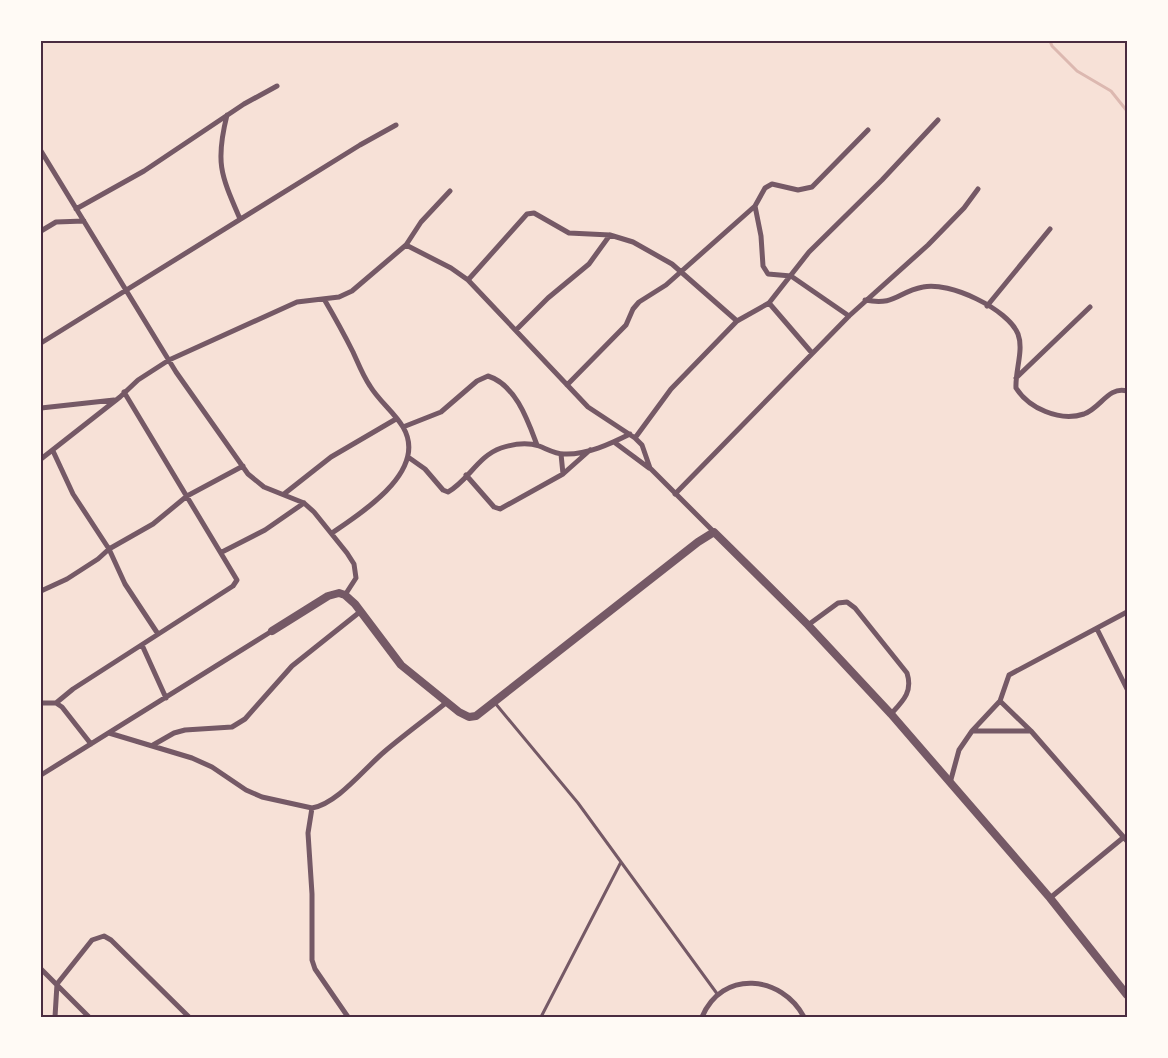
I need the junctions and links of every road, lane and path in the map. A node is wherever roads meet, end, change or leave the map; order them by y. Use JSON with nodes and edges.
{"nodes":[{"id":1,"x":277,"y":86,"type":"dead end"},
{"id":2,"x":227,"y":115,"type":"junction"},
{"id":3,"x":938,"y":120,"type":"dead end"},
{"id":4,"x":396,"y":125,"type":"dead end"},
{"id":5,"x":868,"y":130,"type":"dead end"},
{"id":6,"x":41,"y":151,"type":"edge"},
{"id":7,"x":978,"y":189,"type":"dead end"},
{"id":8,"x":450,"y":191,"type":"dead end"},
{"id":9,"x":755,"y":206,"type":"junction"},
{"id":10,"x":76,"y":209,"type":"junction"},
{"id":11,"x":240,"y":219,"type":"junction"},
{"id":12,"x":84,"y":221,"type":"junction"},
{"id":13,"x":1050,"y":229,"type":"dead end"},
{"id":14,"x":41,"y":231,"type":"edge"},
{"id":15,"x":610,"y":235,"type":"junction"},
{"id":16,"x":406,"y":245,"type":"junction"},
{"id":17,"x":681,"y":272,"type":"junction"},
{"id":18,"x":791,"y":276,"type":"junction"},
{"id":19,"x":468,"y":280,"type":"junction"},
{"id":20,"x":127,"y":292,"type":"junction"},
{"id":21,"x":324,"y":299,"type":"junction"},
{"id":22,"x":865,"y":300,"type":"junction"},
{"id":23,"x":769,"y":303,"type":"junction"},
{"id":24,"x":987,"y":306,"type":"junction"},
{"id":25,"x":1090,"y":306,"type":"dead end"},
{"id":26,"x":849,"y":316,"type":"junction"},
{"id":27,"x":737,"y":322,"type":"junction"},
{"id":28,"x":516,"y":330,"type":"junction"},
{"id":29,"x":41,"y":344,"type":"edge"},
{"id":30,"x":812,"y":354,"type":"junction"},
{"id":31,"x":168,"y":360,"type":"junction"},
{"id":32,"x":1016,"y":378,"type":"junction"},
{"id":33,"x":567,"y":384,"type":"junction"},
{"id":34,"x":1127,"y":391,"type":"edge"},
{"id":35,"x":124,"y":392,"type":"junction"},
{"id":36,"x":115,"y":400,"type":"junction"},
{"id":37,"x":41,"y":408,"type":"edge"},
{"id":38,"x":396,"y":419,"type":"junction"},
{"id":39,"x":403,"y":427,"type":"junction"},
{"id":40,"x":630,"y":434,"type":"junction"},
{"id":41,"x":635,"y":438,"type":"junction"},
{"id":42,"x":614,"y":442,"type":"junction"},
{"id":43,"x":537,"y":445,"type":"junction"},
{"id":44,"x":591,"y":449,"type":"junction"},
{"id":45,"x":53,"y":451,"type":"junction"},
{"id":46,"x":561,"y":454,"type":"junction"},
{"id":47,"x":408,"y":457,"type":"junction"},
{"id":48,"x":41,"y":459,"type":"edge"},
{"id":49,"x":243,"y":466,"type":"junction"},
{"id":50,"x":650,"y":468,"type":"junction"},
{"id":51,"x":563,"y":474,"type":"junction"},
{"id":52,"x":466,"y":475,"type":"junction"},
{"id":53,"x":284,"y":494,"type":"junction"},
{"id":54,"x":675,"y":494,"type":"junction"},
{"id":55,"x":187,"y":496,"type":"junction"},
{"id":56,"x":304,"y":503,"type":"junction"},
{"id":57,"x":714,"y":532,"type":"junction"},
{"id":58,"x":332,"y":533,"type":"junction"},
{"id":59,"x":109,"y":549,"type":"junction"},
{"id":60,"x":222,"y":552,"type":"junction"},
{"id":61,"x":41,"y":591,"type":"edge"},
{"id":62,"x":345,"y":595,"type":"junction"},
{"id":63,"x":361,"y":611,"type":"junction"},
{"id":64,"x":1127,"y":612,"type":"edge"},
{"id":65,"x":808,"y":625,"type":"junction"},
{"id":66,"x":1097,"y":628,"type":"junction"},
{"id":67,"x":272,"y":631,"type":"joint"},
{"id":68,"x":158,"y":634,"type":"junction"},
{"id":69,"x":142,"y":645,"type":"junction"},
{"id":70,"x":1127,"y":689,"type":"edge"},
{"id":71,"x":166,"y":698,"type":"junction"},
{"id":72,"x":1000,"y":701,"type":"junction"},
{"id":73,"x":447,"y":702,"type":"junction"},
{"id":74,"x":494,"y":702,"type":"junction"},
{"id":75,"x":41,"y":703,"type":"edge"},
{"id":76,"x":56,"y":704,"type":"junction"},
{"id":77,"x":891,"y":714,"type":"junction"},
{"id":78,"x":972,"y":731,"type":"junction"},
{"id":79,"x":1031,"y":731,"type":"junction"},
{"id":80,"x":109,"y":733,"type":"junction"},
{"id":81,"x":92,"y":744,"type":"junction"},
{"id":82,"x":153,"y":745,"type":"junction"},
{"id":83,"x":41,"y":775,"type":"edge"},
{"id":84,"x":950,"y":783,"type":"junction"},
{"id":85,"x":312,"y":808,"type":"junction"},
{"id":86,"x":1125,"y":839,"type":"edge"},
{"id":87,"x":621,"y":862,"type":"junction"},
{"id":88,"x":1050,"y":898,"type":"junction"},
{"id":89,"x":41,"y":968,"type":"edge"},
{"id":90,"x":57,"y":984,"type":"junction"},
{"id":91,"x":718,"y":995,"type":"junction"},
{"id":92,"x":1127,"y":995,"type":"edge"},
{"id":93,"x":55,"y":1017,"type":"edge"},
{"id":94,"x":89,"y":1017,"type":"edge"},
{"id":95,"x":188,"y":1017,"type":"edge"},
{"id":96,"x":348,"y":1017,"type":"edge"},
{"id":97,"x":541,"y":1017,"type":"edge"},
{"id":98,"x":702,"y":1017,"type":"edge"},
{"id":99,"x":804,"y":1017,"type":"edge"}],
"edges":[{"from":1,"to":2,"type":"street"},
{"from":2,"to":10,"type":"street"},
{"from":2,"to":11,"type":"street"},
{"from":3,"to":18,"type":"street"},
{"from":4,"to":11,"type":"street"},
{"from":5,"to":9,"type":"street"},
{"from":6,"to":10,"type":"street"},
{"from":7,"to":22,"type":"street"},
{"from":8,"to":16,"type":"street"},
{"from":9,"to":17,"type":"street"},
{"from":9,"to":18,"type":"street"},
{"from":10,"to":12,"type":"street"},
{"from":11,"to":20,"type":"street"},
{"from":12,"to":14,"type":"street"},
{"from":12,"to":20,"type":"street"},
{"from":13,"to":24,"type":"street"},
{"from":15,"to":17,"type":"street"},
{"from":15,"to":19,"type":"street"},
{"from":15,"to":28,"type":"street"},
{"from":16,"to":19,"type":"street"},
{"from":16,"to":21,"type":"street"},
{"from":17,"to":27,"type":"street"},
{"from":17,"to":33,"type":"street"},
{"from":18,"to":23,"type":"street"},
{"from":18,"to":26,"type":"street"},
{"from":19,"to":28,"type":"street"},
{"from":20,"to":29,"type":"street"},
{"from":20,"to":31,"type":"street"},
{"from":21,"to":31,"type":"street"},
{"from":21,"to":38,"type":"street"},
{"from":22,"to":24,"type":"street"},
{"from":22,"to":26,"type":"street"},
{"from":23,"to":27,"type":"street"},
{"from":23,"to":30,"type":"street"},
{"from":24,"to":32,"type":"street"},
{"from":25,"to":32,"type":"street"},
{"from":26,"to":30,"type":"street"},
{"from":27,"to":41,"type":"street"},
{"from":28,"to":33,"type":"street"},
{"from":30,"to":54,"type":"street"},
{"from":31,"to":35,"type":"street"},
{"from":31,"to":49,"type":"street"},
{"from":32,"to":34,"type":"street"},
{"from":33,"to":40,"type":"street"},
{"from":35,"to":36,"type":"street"},
{"from":35,"to":55,"type":"street"},
{"from":36,"to":37,"type":"street"},
{"from":36,"to":45,"type":"street"},
{"from":38,"to":39,"type":"street"},
{"from":38,"to":53,"type":"street"},
{"from":39,"to":43,"type":"street"},
{"from":39,"to":47,"type":"street"},
{"from":40,"to":41,"type":"street"},
{"from":40,"to":42,"type":"street"},
{"from":41,"to":50,"type":"street"},
{"from":42,"to":44,"type":"street"},
{"from":42,"to":50,"type":"street"},
{"from":43,"to":46,"type":"street"},
{"from":43,"to":52,"type":"street"},
{"from":44,"to":46,"type":"street"},
{"from":44,"to":51,"type":"street"},
{"from":45,"to":48,"type":"street"},
{"from":45,"to":59,"type":"street"},
{"from":46,"to":51,"type":"street"},
{"from":47,"to":52,"type":"street"},
{"from":47,"to":58,"type":"street"},
{"from":49,"to":53,"type":"street"},
{"from":49,"to":55,"type":"street"},
{"from":50,"to":54,"type":"street"},
{"from":51,"to":52,"type":"street"},
{"from":53,"to":56,"type":"street"},
{"from":54,"to":57,"type":"street"},
{"from":55,"to":59,"type":"street"},
{"from":55,"to":60,"type":"street"},
{"from":56,"to":58,"type":"street"},
{"from":56,"to":60,"type":"street"},
{"from":57,"to":65,"type":"street"},
{"from":57,"to":74,"type":"street"},
{"from":58,"to":62,"type":"street"},
{"from":59,"to":61,"type":"street"},
{"from":59,"to":68,"type":"street"},
{"from":60,"to":68,"type":"street"},
{"from":62,"to":63,"type":"street"},
{"from":62,"to":67,"type":"street"},
{"from":63,"to":73,"type":"street"},
{"from":63,"to":82,"type":"street"},
{"from":64,"to":66,"type":"street"},
{"from":65,"to":77,"type":"street"},
{"from":65,"to":77,"type":"street"},
{"from":66,"to":70,"type":"street"},
{"from":66,"to":72,"type":"street"},
{"from":67,"to":71,"type":"street"},
{"from":68,"to":69,"type":"street"},
{"from":69,"to":71,"type":"street"},
{"from":69,"to":76,"type":"street"},
{"from":71,"to":80,"type":"street"},
{"from":72,"to":78,"type":"street"},
{"from":72,"to":79,"type":"street"},
{"from":73,"to":74,"type":"street"},
{"from":73,"to":85,"type":"street"},
{"from":74,"to":87,"type":"lane"},
{"from":75,"to":76,"type":"street"},
{"from":76,"to":81,"type":"street"},
{"from":77,"to":84,"type":"street"},
{"from":78,"to":79,"type":"street"},
{"from":78,"to":84,"type":"street"},
{"from":79,"to":86,"type":"street"},
{"from":80,"to":81,"type":"street"},
{"from":80,"to":82,"type":"street"},
{"from":81,"to":83,"type":"street"},
{"from":82,"to":85,"type":"street"},
{"from":84,"to":88,"type":"street"},
{"from":85,"to":96,"type":"street"},
{"from":86,"to":88,"type":"street"},
{"from":87,"to":91,"type":"lane"},
{"from":87,"to":97,"type":"lane"},
{"from":88,"to":92,"type":"street"},
{"from":89,"to":90,"type":"street"},
{"from":90,"to":93,"type":"street"},
{"from":90,"to":94,"type":"street"},
{"from":90,"to":95,"type":"street"},
{"from":91,"to":98,"type":"street"},
{"from":91,"to":99,"type":"street"}]}
